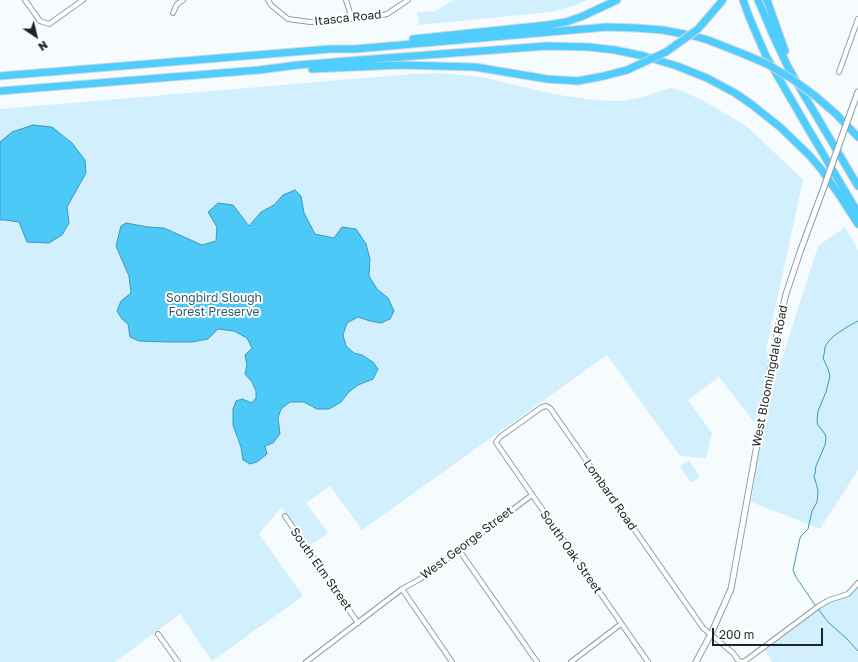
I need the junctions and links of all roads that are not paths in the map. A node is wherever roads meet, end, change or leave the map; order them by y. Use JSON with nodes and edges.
{"nodes":[{"id":1,"x":25,"y":0,"type":"edge"},
{"id":2,"x":83,"y":0,"type":"edge"},
{"id":3,"x":174,"y":0,"type":"edge"},
{"id":4,"x":183,"y":0,"type":"edge"},
{"id":5,"x":268,"y":0,"type":"edge"},
{"id":6,"x":346,"y":0,"type":"edge"},
{"id":7,"x":408,"y":0,"type":"edge"},
{"id":8,"x":617,"y":0,"type":"edge"},
{"id":9,"x":723,"y":0,"type":"edge"},
{"id":10,"x":743,"y":0,"type":"edge"},
{"id":11,"x":758,"y":0,"type":"edge"},
{"id":12,"x":767,"y":0,"type":"edge"},
{"id":13,"x":177,"y":4,"type":"junction"},
{"id":14,"x":172,"y":13,"type":"dead end"},
{"id":15,"x":352,"y":19,"type":"junction"},
{"id":16,"x":858,"y":20,"type":"edge"},
{"id":17,"x":330,"y":49,"type":"junction"},
{"id":18,"x":259,"y":70,"type":"junction"},
{"id":19,"x":839,"y":72,"type":"dead end"},
{"id":20,"x":0,"y":76,"type":"edge"},
{"id":21,"x":0,"y":91,"type":"edge"},
{"id":22,"x":858,"y":92,"type":"edge"},
{"id":23,"x":804,"y":95,"type":"junction"},
{"id":24,"x":858,"y":137,"type":"edge"},
{"id":25,"x":858,"y":186,"type":"edge"},
{"id":26,"x":858,"y":212,"type":"edge"},
{"id":27,"x":858,"y":224,"type":"edge"},
{"id":28,"x":496,"y":442,"type":"joint"},
{"id":29,"x":532,"y":495,"type":"junction"},
{"id":30,"x":285,"y":516,"type":"dead end"},
{"id":31,"x":459,"y":550,"type":"junction"},
{"id":32,"x":858,"y":583,"type":"edge"},
{"id":33,"x":402,"y":589,"type":"junction"},
{"id":34,"x":358,"y":623,"type":"junction"},
{"id":35,"x":621,"y":624,"type":"junction"},
{"id":36,"x":158,"y":634,"type":"dead end"},
{"id":37,"x":711,"y":634,"type":"junction"},
{"id":38,"x":178,"y":662,"type":"edge"},
{"id":39,"x":306,"y":662,"type":"edge"},
{"id":40,"x":452,"y":662,"type":"edge"},
{"id":41,"x":537,"y":662,"type":"edge"},
{"id":42,"x":570,"y":662,"type":"edge"},
{"id":43,"x":648,"y":662,"type":"edge"},
{"id":44,"x":696,"y":662,"type":"edge"},
{"id":45,"x":739,"y":662,"type":"edge"}],
"edges":[{"from":1,"to":2,"type":"street"},
{"from":3,"to":13,"type":"street"},
{"from":4,"to":13,"type":"street"},
{"from":5,"to":15,"type":"street","name":"Itasca Road"},
{"from":6,"to":15,"type":"street"},
{"from":7,"to":15,"type":"street","name":"Itasca Road"},
{"from":8,"to":17,"type":"highway"},
{"from":9,"to":18,"type":"highway","bridge":true},
{"from":10,"to":26,"type":"highway"},
{"from":11,"to":23,"type":"highway"},
{"from":12,"to":23,"type":"highway"},
{"from":13,"to":14,"type":"street"},
{"from":16,"to":19,"type":"street"},
{"from":17,"to":20,"type":"highway"},
{"from":17,"to":24,"type":"highway","bridge":true},
{"from":18,"to":21,"type":"highway"},
{"from":18,"to":27,"type":"highway"},
{"from":22,"to":37,"type":"street","name":"West Bloomingdale Road","bridge":true},
{"from":23,"to":25,"type":"highway"},
{"from":28,"to":29,"type":"street","name":"South Oak Street"},
{"from":28,"to":37,"type":"street","name":"Lombard Road"},
{"from":29,"to":31,"type":"street","name":"West George Street"},
{"from":29,"to":35,"type":"street","name":"South Oak Street"},
{"from":30,"to":34,"type":"street","name":"South Elm Street"},
{"from":31,"to":33,"type":"street","name":"West George Street"},
{"from":31,"to":41,"type":"street"},
{"from":32,"to":45,"type":"street"},
{"from":33,"to":34,"type":"street","name":"West George Street"},
{"from":33,"to":40,"type":"street"},
{"from":34,"to":39,"type":"street","name":"West George Street"},
{"from":35,"to":42,"type":"street"},
{"from":35,"to":43,"type":"street","name":"South Oak Street"},
{"from":36,"to":38,"type":"street"},
{"from":37,"to":44,"type":"street","name":"West Bloomingdale Road"},
{"from":37,"to":45,"type":"street"}]}
